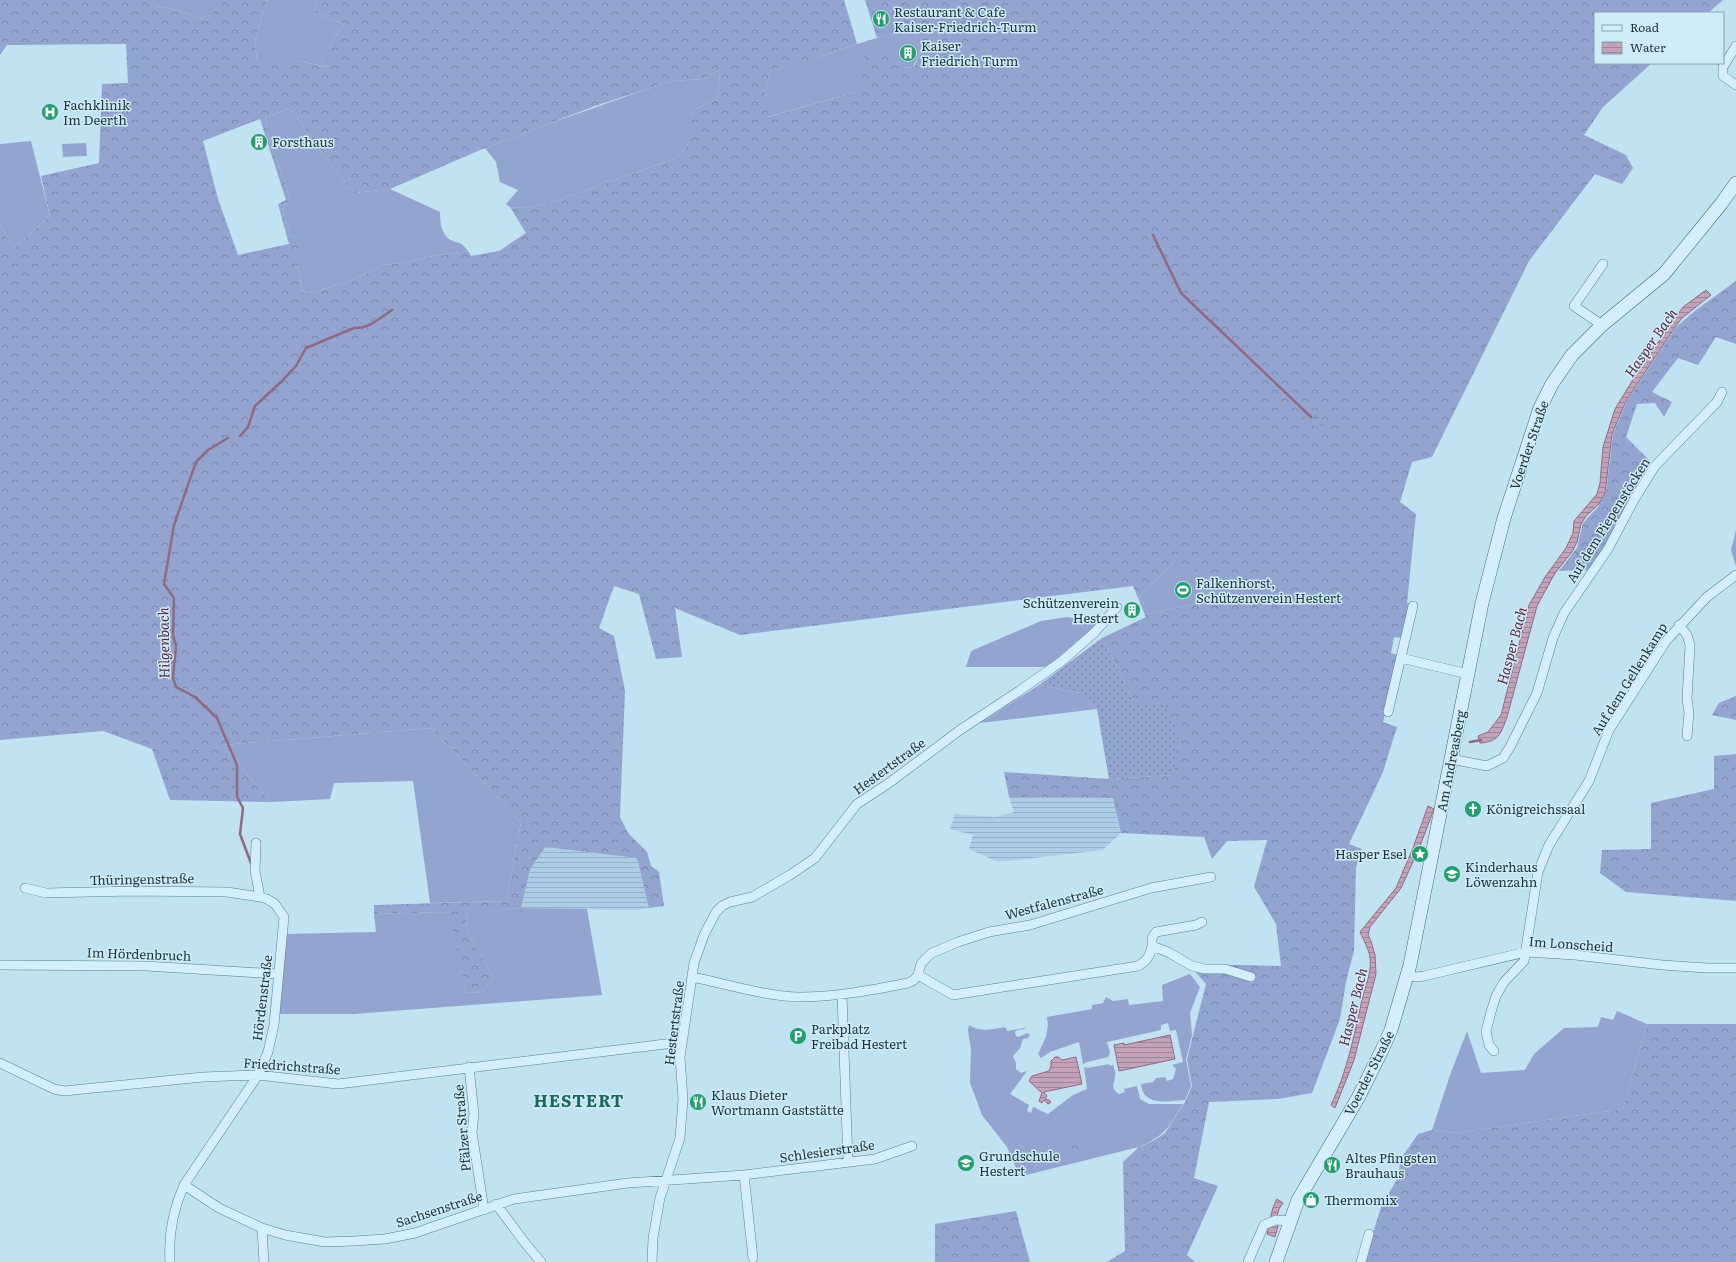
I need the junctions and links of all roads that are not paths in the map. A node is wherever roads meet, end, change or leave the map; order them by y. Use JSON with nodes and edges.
{"nodes":[{"id":1,"x":1736,"y":46,"type":"edge"},
{"id":2,"x":1736,"y":85,"type":"edge"},
{"id":3,"x":1736,"y":183,"type":"edge"},
{"id":4,"x":1603,"y":264,"type":"dead end"},
{"id":5,"x":1602,"y":325,"type":"junction"},
{"id":6,"x":1722,"y":392,"type":"dead end"},
{"id":7,"x":1493,"y":558,"type":"joint"},
{"id":8,"x":1736,"y":575,"type":"edge"},
{"id":9,"x":1413,"y":606,"type":"dead end"},
{"id":10,"x":1117,"y":607,"type":"dead end"},
{"id":11,"x":1679,"y":625,"type":"junction"},
{"id":12,"x":1401,"y":658,"type":"junction"},
{"id":13,"x":1468,"y":674,"type":"junction"},
{"id":14,"x":1388,"y":712,"type":"dead end"},
{"id":15,"x":1687,"y":736,"type":"dead end"},
{"id":16,"x":1451,"y":759,"type":"junction"},
{"id":17,"x":256,"y":843,"type":"dead end"},
{"id":18,"x":1433,"y":847,"type":"joint"},
{"id":19,"x":1211,"y":877,"type":"dead end"},
{"id":20,"x":25,"y":888,"type":"dead end"},
{"id":21,"x":260,"y":897,"type":"junction"},
{"id":22,"x":1202,"y":922,"type":"dead end"},
{"id":23,"x":1152,"y":946,"type":"junction"},
{"id":24,"x":1526,"y":952,"type":"junction"},
{"id":25,"x":0,"y":965,"type":"edge"},
{"id":26,"x":1736,"y":968,"type":"edge"},
{"id":27,"x":278,"y":974,"type":"junction"},
{"id":28,"x":918,"y":975,"type":"junction"},
{"id":29,"x":1407,"y":975,"type":"junction"},
{"id":30,"x":692,"y":977,"type":"junction"},
{"id":31,"x":1252,"y":977,"type":"dead end"},
{"id":32,"x":842,"y":995,"type":"junction"},
{"id":33,"x":682,"y":1042,"type":"junction"},
{"id":34,"x":1494,"y":1051,"type":"dead end"},
{"id":35,"x":0,"y":1063,"type":"edge"},
{"id":36,"x":469,"y":1067,"type":"junction"},
{"id":37,"x":258,"y":1075,"type":"junction"},
{"id":38,"x":912,"y":1146,"type":"dead end"},
{"id":39,"x":848,"y":1162,"type":"junction"},
{"id":40,"x":744,"y":1175,"type":"junction"},
{"id":41,"x":666,"y":1181,"type":"junction"},
{"id":42,"x":184,"y":1185,"type":"junction"},
{"id":43,"x":496,"y":1204,"type":"junction"},
{"id":44,"x":484,"y":1210,"type":"junction"},
{"id":45,"x":1278,"y":1221,"type":"junction"},
{"id":46,"x":262,"y":1228,"type":"junction"},
{"id":47,"x":1368,"y":1234,"type":"dead end"},
{"id":48,"x":752,"y":1258,"type":"dead end"},
{"id":49,"x":536,"y":1261,"type":"edge"},
{"id":50,"x":170,"y":1262,"type":"edge"},
{"id":51,"x":264,"y":1262,"type":"edge"},
{"id":52,"x":652,"y":1262,"type":"edge"},
{"id":53,"x":1248,"y":1262,"type":"edge"},
{"id":54,"x":1276,"y":1262,"type":"edge"},
{"id":55,"x":1361,"y":1262,"type":"edge"}],
"edges":[{"from":1,"to":2,"type":"street"},
{"from":3,"to":5,"type":"main road","name":"Voerder Straße"},
{"from":4,"to":5,"type":"street"},
{"from":5,"to":7,"type":"main road","name":"Voerder Straße"},
{"from":6,"to":16,"type":"street","name":"Auf dem Piepenstöcken"},
{"from":7,"to":13,"type":"main road","name":"Am Andreasberg"},
{"from":8,"to":11,"type":"street","name":"Auf dem Gellenkamp"},
{"from":9,"to":12,"type":"street"},
{"from":10,"to":30,"type":"street","name":"Hestertstraße"},
{"from":11,"to":15,"type":"street","name":"Auf dem Gellenkamp"},
{"from":11,"to":24,"type":"street","name":"Auf dem Gellenkamp"},
{"from":12,"to":13,"type":"street"},
{"from":12,"to":14,"type":"street"},
{"from":13,"to":16,"type":"main road","name":"Am Andreasberg"},
{"from":16,"to":18,"type":"main road","name":"Am Andreasberg"},
{"from":17,"to":21,"type":"street"},
{"from":18,"to":29,"type":"main road","name":"Voerder Straße"},
{"from":19,"to":28,"type":"street","name":"Westfalenstraße"},
{"from":20,"to":21,"type":"street","name":"Thüringenstraße"},
{"from":21,"to":27,"type":"street","name":"Hördenstraße"},
{"from":22,"to":23,"type":"street"},
{"from":23,"to":28,"type":"street"},
{"from":23,"to":31,"type":"street"},
{"from":24,"to":26,"type":"street","name":"Im Lonscheid"},
{"from":24,"to":29,"type":"street","name":"Im Lonscheid"},
{"from":24,"to":34,"type":"street","name":"Auf dem Gellenkamp"},
{"from":25,"to":27,"type":"street","name":"Im Hördenbruch"},
{"from":27,"to":37,"type":"street","name":"Hördenstraße"},
{"from":28,"to":32,"type":"street"},
{"from":29,"to":45,"type":"main road","name":"Voerder Straße"},
{"from":30,"to":32,"type":"street"},
{"from":30,"to":33,"type":"street","name":"Hestertstraße"},
{"from":32,"to":39,"type":"street"},
{"from":33,"to":36,"type":"street","name":"Friedrichstraße"},
{"from":33,"to":41,"type":"street","name":"Hestertstraße"},
{"from":35,"to":37,"type":"street","name":"Friedrichstraße"},
{"from":36,"to":37,"type":"street","name":"Friedrichstraße"},
{"from":36,"to":44,"type":"street","name":"Pfälzer Straße"},
{"from":37,"to":42,"type":"street","name":"Hördenstraße"},
{"from":38,"to":39,"type":"street","name":"Schlesierstraße"},
{"from":39,"to":40,"type":"street","name":"Schlesierstraße"},
{"from":40,"to":41,"type":"street","name":"Schlesierstraße"},
{"from":40,"to":48,"type":"street"},
{"from":41,"to":43,"type":"street","name":"Sachsenstraße"},
{"from":41,"to":52,"type":"street","name":"Hestertstraße"},
{"from":42,"to":46,"type":"street","name":"Sachsenstraße"},
{"from":42,"to":50,"type":"street","name":"Hördenstraße"},
{"from":43,"to":44,"type":"street","name":"Sachsenstraße"},
{"from":43,"to":49,"type":"street"},
{"from":44,"to":46,"type":"street","name":"Sachsenstraße"},
{"from":45,"to":53,"type":"street"},
{"from":45,"to":54,"type":"main road","name":"Voerder Straße"},
{"from":46,"to":51,"type":"street"},
{"from":47,"to":55,"type":"street"}]}
